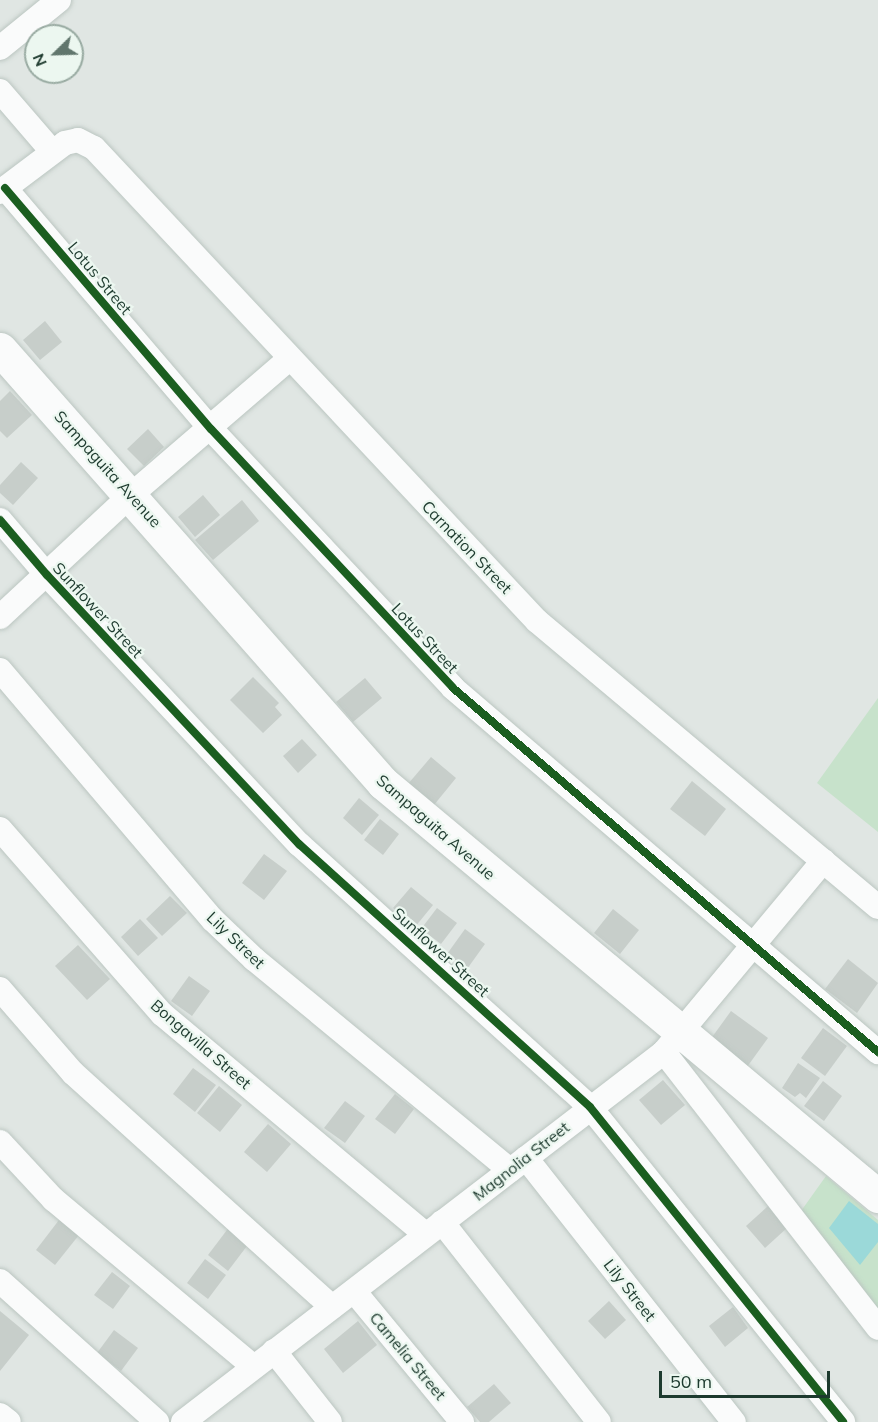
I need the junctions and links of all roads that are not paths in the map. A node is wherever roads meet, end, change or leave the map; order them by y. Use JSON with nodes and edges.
{"nodes":[{"id":1,"x":59,"y":0,"type":"edge"},
{"id":2,"x":0,"y":48,"type":"edge"},
{"id":3,"x":0,"y":91,"type":"edge"},
{"id":4,"x":51,"y":150,"type":"junction"},
{"id":5,"x":3,"y":190,"type":"edge"},
{"id":6,"x":0,"y":349,"type":"edge"},
{"id":7,"x":288,"y":360,"type":"junction"},
{"id":8,"x":211,"y":429,"type":"junction"},
{"id":9,"x":131,"y":495,"type":"junction"},
{"id":10,"x":0,"y":520,"type":"edge"},
{"id":11,"x":47,"y":575,"type":"junction"},
{"id":12,"x":0,"y":617,"type":"edge"},
{"id":13,"x":0,"y":670,"type":"edge"},
{"id":14,"x":0,"y":829,"type":"edge"},
{"id":15,"x":823,"y":861,"type":"junction"},
{"id":16,"x":878,"y":906,"type":"edge"},
{"id":17,"x":753,"y":948,"type":"junction"},
{"id":18,"x":0,"y":989,"type":"edge"},
{"id":19,"x":673,"y":1044,"type":"junction"},
{"id":20,"x":878,"y":1052,"type":"edge"},
{"id":21,"x":590,"y":1107,"type":"junction"},
{"id":22,"x":0,"y":1142,"type":"edge"},
{"id":23,"x":518,"y":1164,"type":"junction"},
{"id":24,"x":878,"y":1196,"type":"edge"},
{"id":25,"x":434,"y":1228,"type":"junction"},
{"id":26,"x":0,"y":1281,"type":"edge"},
{"id":27,"x":354,"y":1291,"type":"junction"},
{"id":28,"x":332,"y":1307,"type":"junction"},
{"id":29,"x":878,"y":1328,"type":"edge"},
{"id":30,"x":274,"y":1351,"type":"junction"},
{"id":31,"x":253,"y":1366,"type":"junction"},
{"id":32,"x":0,"y":1415,"type":"edge"},
{"id":33,"x":186,"y":1421,"type":"edge"},
{"id":34,"x":9,"y":1422,"type":"edge"},
{"id":35,"x":158,"y":1422,"type":"edge"},
{"id":36,"x":330,"y":1422,"type":"edge"},
{"id":37,"x":462,"y":1422,"type":"edge"},
{"id":38,"x":599,"y":1422,"type":"edge"},
{"id":39,"x":734,"y":1422,"type":"edge"},
{"id":40,"x":843,"y":1422,"type":"edge"}],
"edges":[{"from":1,"to":2,"type":"street"},
{"from":3,"to":4,"type":"street"},
{"from":4,"to":5,"type":"street"},
{"from":4,"to":7,"type":"street","name":"Carnation Street"},
{"from":5,"to":8,"type":"street","name":"Lotus Street"},
{"from":6,"to":9,"type":"main road","name":"Sampaguita Avenue"},
{"from":7,"to":8,"type":"street"},
{"from":7,"to":15,"type":"street","name":"Carnation Street"},
{"from":8,"to":9,"type":"street"},
{"from":8,"to":17,"type":"street","name":"Lotus Street"},
{"from":9,"to":11,"type":"street"},
{"from":9,"to":19,"type":"main road","name":"Sampaguita Avenue"},
{"from":10,"to":11,"type":"street","name":"Sunflower Street"},
{"from":11,"to":12,"type":"street"},
{"from":11,"to":21,"type":"street","name":"Sunflower Street"},
{"from":13,"to":23,"type":"street","name":"Lily Street"},
{"from":14,"to":25,"type":"street","name":"Bongavilla Street"},
{"from":15,"to":16,"type":"street","name":"Carnation Street"},
{"from":15,"to":17,"type":"street","name":"Magnolia Street"},
{"from":17,"to":19,"type":"street","name":"Magnolia Street"},
{"from":17,"to":20,"type":"street","name":"Lotus Street"},
{"from":18,"to":28,"type":"street"},
{"from":19,"to":21,"type":"street","name":"Magnolia Street"},
{"from":19,"to":24,"type":"main road","name":"Sampaguita Avenue"},
{"from":19,"to":29,"type":"street"},
{"from":21,"to":23,"type":"street","name":"Magnolia Street"},
{"from":21,"to":40,"type":"street","name":"Sunflower Street"},
{"from":22,"to":31,"type":"street"},
{"from":23,"to":25,"type":"street","name":"Magnolia Street"},
{"from":23,"to":39,"type":"street","name":"Lily Street"},
{"from":25,"to":27,"type":"street","name":"Magnolia Street"},
{"from":25,"to":38,"type":"street","name":"Bongavilla Street"},
{"from":26,"to":35,"type":"street"},
{"from":27,"to":28,"type":"street","name":"Magnolia Street"},
{"from":27,"to":37,"type":"street","name":"Camelia Street"},
{"from":28,"to":30,"type":"street","name":"Magnolia Street"},
{"from":30,"to":31,"type":"street","name":"Magnolia Street"},
{"from":30,"to":36,"type":"street"},
{"from":31,"to":33,"type":"street","name":"Magnolia Street"},
{"from":32,"to":34,"type":"street"}]}
